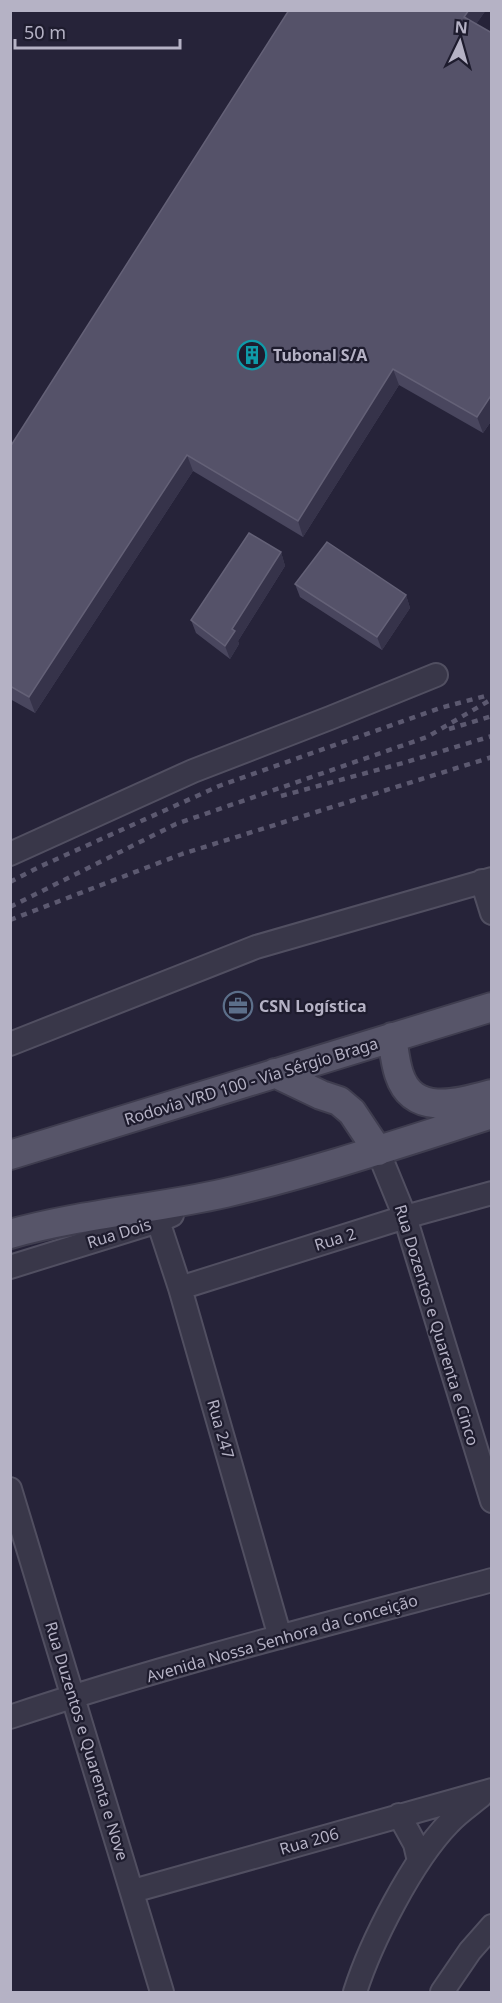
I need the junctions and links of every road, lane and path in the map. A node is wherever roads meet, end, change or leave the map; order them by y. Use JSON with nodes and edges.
{"nodes":[{"id":1,"x":436,"y":675,"type":"dead end"},
{"id":2,"x":10,"y":854,"type":"edge"},
{"id":3,"x":487,"y":880,"type":"edge"},
{"id":4,"x":492,"y":913,"type":"edge"},
{"id":5,"x":492,"y":1007,"type":"edge"},
{"id":6,"x":392,"y":1037,"type":"junction"},
{"id":7,"x":10,"y":1044,"type":"edge"},
{"id":8,"x":275,"y":1073,"type":"junction"},
{"id":9,"x":492,"y":1094,"type":"edge"},
{"id":10,"x":492,"y":1114,"type":"edge"},
{"id":11,"x":378,"y":1151,"type":"junction"},
{"id":12,"x":10,"y":1155,"type":"edge"},
{"id":13,"x":224,"y":1193,"type":"junction"},
{"id":14,"x":492,"y":1193,"type":"edge"},
{"id":15,"x":405,"y":1217,"type":"junction"},
{"id":16,"x":158,"y":1221,"type":"junction"},
{"id":17,"x":10,"y":1232,"type":"edge"},
{"id":18,"x":10,"y":1267,"type":"edge"},
{"id":19,"x":180,"y":1288,"type":"junction"},
{"id":20,"x":10,"y":1489,"type":"edge"},
{"id":21,"x":492,"y":1501,"type":"edge"},
{"id":22,"x":492,"y":1580,"type":"edge"},
{"id":23,"x":280,"y":1637,"type":"junction"},
{"id":24,"x":72,"y":1696,"type":"junction"},
{"id":25,"x":10,"y":1717,"type":"edge"},
{"id":26,"x":489,"y":1790,"type":"edge"},
{"id":27,"x":399,"y":1815,"type":"junction"},
{"id":28,"x":419,"y":1862,"type":"junction"},
{"id":29,"x":133,"y":1890,"type":"junction"},
{"id":30,"x":492,"y":1926,"type":"edge"},
{"id":31,"x":162,"y":1992,"type":"edge"},
{"id":32,"x":355,"y":1992,"type":"edge"},
{"id":33,"x":442,"y":1992,"type":"edge"}],
"edges":[{"from":1,"to":2,"type":"street"},
{"from":3,"to":4,"type":"street"},
{"from":3,"to":7,"type":"street"},
{"from":5,"to":6,"type":"main road","name":"Rodovia VRD 100 - Via Sérgio Braga"},
{"from":6,"to":8,"type":"main road","name":"Rodovia VRD 100 - Via Sérgio Braga"},
{"from":6,"to":9,"type":"main road"},
{"from":8,"to":11,"type":"main road"},
{"from":8,"to":12,"type":"main road","name":"Rodovia VRD 100 - Via Sérgio Braga"},
{"from":10,"to":11,"type":"main road"},
{"from":11,"to":13,"type":"main road"},
{"from":11,"to":15,"type":"street","name":"Rua Dozentos e Quarenta e Cinco"},
{"from":13,"to":16,"type":"street","name":"Rua Dois"},
{"from":13,"to":17,"type":"main road"},
{"from":14,"to":15,"type":"street","name":"Rua 2"},
{"from":15,"to":19,"type":"street","name":"Rua 2"},
{"from":15,"to":21,"type":"street","name":"Rua Dozentos e Quarenta e Cinco"},
{"from":16,"to":18,"type":"street","name":"Rua Dois"},
{"from":16,"to":19,"type":"street","name":"Rua 247"},
{"from":19,"to":23,"type":"street","name":"Rua 247"},
{"from":20,"to":24,"type":"street","name":"Rua Duzentos e Quarenta e Nove"},
{"from":22,"to":23,"type":"street","name":"Avenida Nossa Senhora da Conceição"},
{"from":23,"to":24,"type":"street","name":"Avenida Nossa Senhora da Conceição"},
{"from":24,"to":25,"type":"street","name":"Avenida Nossa Senhora da Conceição"},
{"from":24,"to":29,"type":"street","name":"Rua Duzentos e Quarenta e Nove"},
{"from":26,"to":27,"type":"street","name":"Rua 206"},
{"from":26,"to":28,"type":"street"},
{"from":27,"to":28,"type":"street"},
{"from":27,"to":29,"type":"street","name":"Rua 206"},
{"from":28,"to":32,"type":"street"},
{"from":29,"to":31,"type":"street","name":"Rua Duzentos e Quarenta e Nove"},
{"from":30,"to":33,"type":"street"}]}
